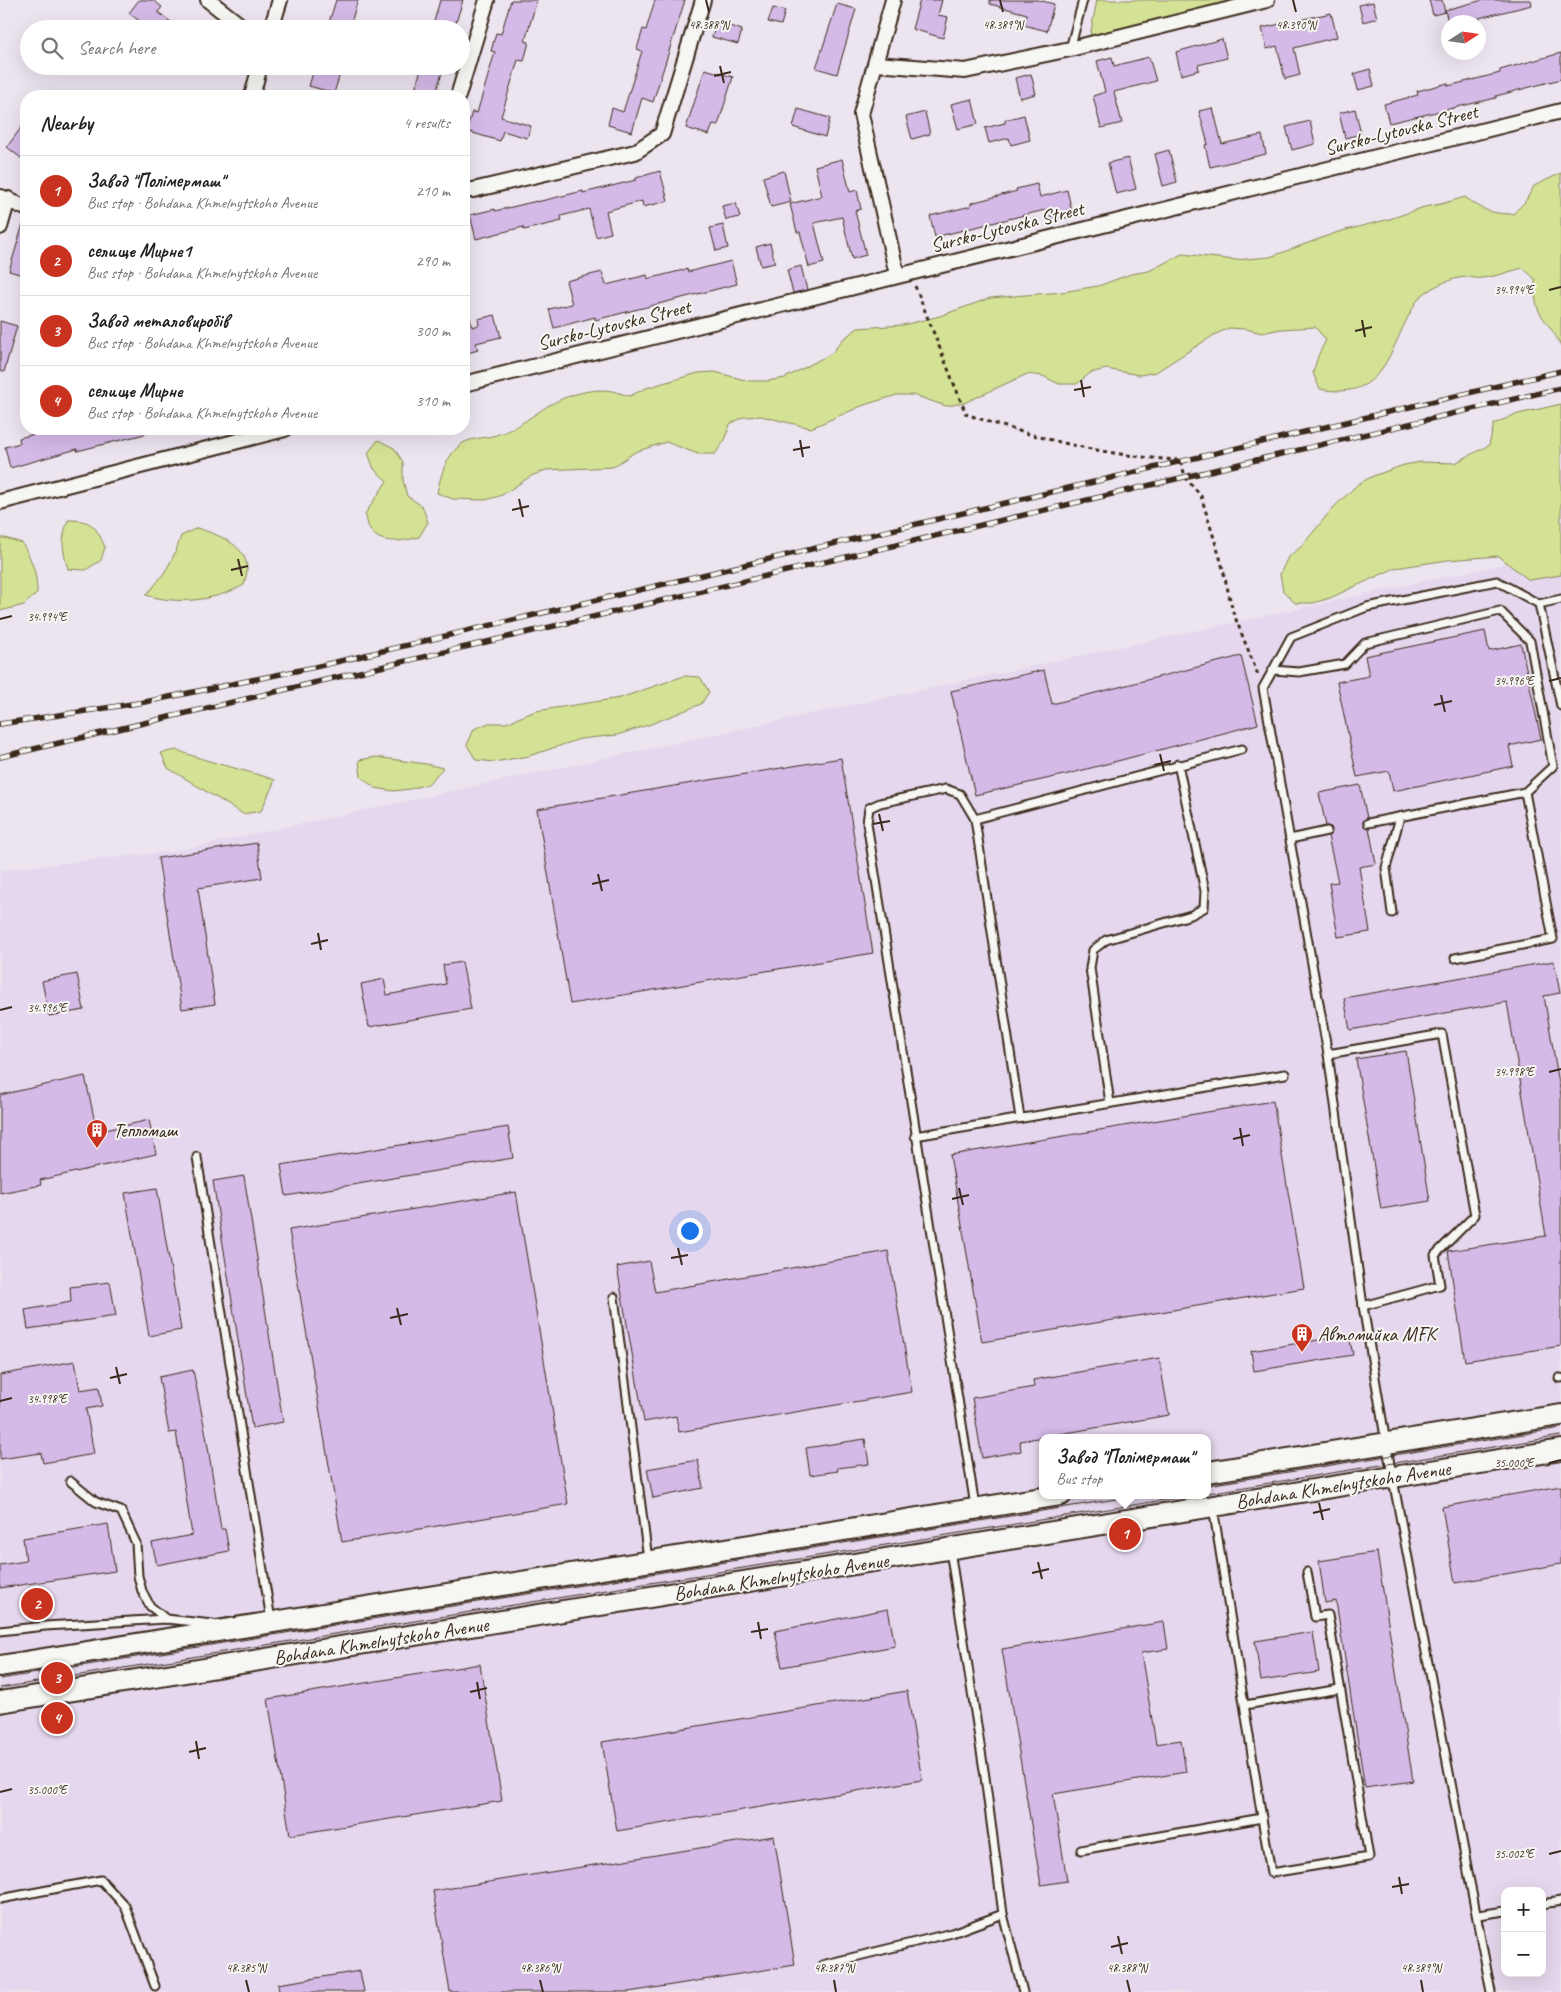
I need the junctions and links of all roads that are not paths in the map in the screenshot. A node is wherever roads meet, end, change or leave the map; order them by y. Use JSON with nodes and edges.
{"nodes":[{"id":1,"x":208,"y":0,"type":"edge"},
{"id":2,"x":280,"y":0,"type":"edge"},
{"id":3,"x":487,"y":0,"type":"edge"},
{"id":4,"x":703,"y":0,"type":"edge"},
{"id":5,"x":893,"y":0,"type":"edge"},
{"id":6,"x":1083,"y":0,"type":"edge"},
{"id":7,"x":1268,"y":0,"type":"edge"},
{"id":8,"x":234,"y":20,"type":"edge"},
{"id":9,"x":274,"y":20,"type":"edge"},
{"id":10,"x":1070,"y":49,"type":"junction"},
{"id":11,"x":470,"y":56,"type":"edge"},
{"id":12,"x":876,"y":64,"type":"junction"},
{"id":13,"x":258,"y":75,"type":"edge"},
{"id":14,"x":464,"y":75,"type":"edge"},
{"id":15,"x":254,"y":90,"type":"edge"},
{"id":16,"x":460,"y":90,"type":"edge"},
{"id":17,"x":1561,"y":111,"type":"edge"},
{"id":18,"x":470,"y":190,"type":"edge"},
{"id":19,"x":4,"y":198,"type":"edge"},
{"id":20,"x":20,"y":205,"type":"edge"},
{"id":21,"x":0,"y":227,"type":"edge"},
{"id":22,"x":903,"y":273,"type":"junction"},
{"id":23,"x":470,"y":382,"type":"edge"},
{"id":24,"x":259,"y":435,"type":"edge"},
{"id":25,"x":0,"y":502,"type":"edge"},
{"id":26,"x":1561,"y":599,"type":"edge"},
{"id":27,"x":1539,"y":604,"type":"junction"},
{"id":28,"x":1273,"y":670,"type":"junction"},
{"id":29,"x":1561,"y":706,"type":"edge"},
{"id":30,"x":1242,"y":749,"type":"dead end"},
{"id":31,"x":1178,"y":764,"type":"junction"},
{"id":32,"x":1525,"y":792,"type":"junction"},
{"id":33,"x":1400,"y":817,"type":"junction"},
{"id":34,"x":975,"y":819,"type":"junction"},
{"id":35,"x":1368,"y":823,"type":"dead end"},
{"id":36,"x":1327,"y":831,"type":"dead end"},
{"id":37,"x":1290,"y":838,"type":"junction"},
{"id":38,"x":1392,"y":913,"type":"dead end"},
{"id":39,"x":1455,"y":958,"type":"dead end"},
{"id":40,"x":1328,"y":1054,"type":"junction"},
{"id":41,"x":1285,"y":1074,"type":"dead end"},
{"id":42,"x":1110,"y":1103,"type":"junction"},
{"id":43,"x":1020,"y":1118,"type":"junction"},
{"id":44,"x":915,"y":1136,"type":"junction"},
{"id":45,"x":197,"y":1157,"type":"dead end"},
{"id":46,"x":614,"y":1297,"type":"dead end"},
{"id":47,"x":1363,"y":1306,"type":"junction"},
{"id":48,"x":1561,"y":1415,"type":"edge"},
{"id":49,"x":1386,"y":1443,"type":"junction"},
{"id":50,"x":1561,"y":1450,"type":"edge"},
{"id":51,"x":1211,"y":1472,"type":"edge"},
{"id":52,"x":1393,"y":1478,"type":"junction"},
{"id":53,"x":70,"y":1480,"type":"dead end"},
{"id":54,"x":1039,"y":1498,"type":"edge"},
{"id":55,"x":1213,"y":1506,"type":"junction"},
{"id":56,"x":975,"y":1509,"type":"junction"},
{"id":57,"x":950,"y":1549,"type":"junction"},
{"id":58,"x":649,"y":1562,"type":"junction"},
{"id":59,"x":1307,"y":1572,"type":"dead end"},
{"id":60,"x":166,"y":1620,"type":"junction"},
{"id":61,"x":271,"y":1622,"type":"junction"},
{"id":62,"x":243,"y":1627,"type":"junction"},
{"id":63,"x":0,"y":1632,"type":"edge"},
{"id":64,"x":0,"y":1666,"type":"edge"},
{"id":65,"x":1340,"y":1689,"type":"junction"},
{"id":66,"x":0,"y":1702,"type":"edge"},
{"id":67,"x":1245,"y":1705,"type":"junction"},
{"id":68,"x":1262,"y":1818,"type":"junction"},
{"id":69,"x":1081,"y":1850,"type":"dead end"},
{"id":70,"x":0,"y":1898,"type":"edge"},
{"id":71,"x":1561,"y":1901,"type":"edge"},
{"id":72,"x":1546,"y":1903,"type":"edge"},
{"id":73,"x":1501,"y":1912,"type":"edge"},
{"id":74,"x":1003,"y":1914,"type":"junction"},
{"id":75,"x":1478,"y":1915,"type":"junction"},
{"id":76,"x":822,"y":1965,"type":"dead end"},
{"id":77,"x":155,"y":1986,"type":"dead end"},
{"id":78,"x":1023,"y":1992,"type":"edge"},
{"id":79,"x":1492,"y":1992,"type":"edge"}],
"edges":[{"from":1,"to":8,"type":"street"},
{"from":2,"to":9,"type":"street"},
{"from":3,"to":11,"type":"street"},
{"from":4,"to":18,"type":"street"},
{"from":5,"to":12,"type":"street"},
{"from":6,"to":10,"type":"lane"},
{"from":7,"to":10,"type":"street"},
{"from":10,"to":12,"type":"street"},
{"from":12,"to":22,"type":"street"},
{"from":13,"to":15,"type":"street"},
{"from":14,"to":16,"type":"street"},
{"from":17,"to":22,"type":"street","name":"Sursko-Lytovska Street"},
{"from":19,"to":20,"type":"street"},
{"from":19,"to":21,"type":"street"},
{"from":22,"to":23,"type":"street","name":"Sursko-Lytovska Street"},
{"from":24,"to":25,"type":"street"},
{"from":26,"to":27,"type":"lane"},
{"from":27,"to":28,"type":"lane"},
{"from":27,"to":29,"type":"lane"},
{"from":28,"to":32,"type":"lane"},
{"from":28,"to":37,"type":"lane"},
{"from":30,"to":31,"type":"lane"},
{"from":31,"to":34,"type":"lane"},
{"from":31,"to":42,"type":"lane"},
{"from":32,"to":33,"type":"lane"},
{"from":32,"to":39,"type":"lane"},
{"from":33,"to":35,"type":"lane"},
{"from":33,"to":38,"type":"lane"},
{"from":34,"to":43,"type":"lane"},
{"from":34,"to":44,"type":"lane"},
{"from":36,"to":37,"type":"lane"},
{"from":37,"to":40,"type":"lane"},
{"from":40,"to":47,"type":"lane"},
{"from":40,"to":47,"type":"lane"},
{"from":41,"to":42,"type":"lane"},
{"from":42,"to":43,"type":"lane"},
{"from":43,"to":44,"type":"lane"},
{"from":44,"to":56,"type":"lane"},
{"from":45,"to":61,"type":"lane"},
{"from":46,"to":58,"type":"lane"},
{"from":47,"to":49,"type":"lane"},
{"from":48,"to":49,"type":"main road","name":"Bohdana Khmelnytskoho Avenue"},
{"from":49,"to":51,"type":"main road","name":"Bohdana Khmelnytskoho Avenue"},
{"from":49,"to":52,"type":"lane"},
{"from":50,"to":52,"type":"main road","name":"Bohdana Khmelnytskoho Avenue"},
{"from":52,"to":55,"type":"main road","name":"Bohdana Khmelnytskoho Avenue"},
{"from":52,"to":75,"type":"lane"},
{"from":53,"to":60,"type":"lane"},
{"from":54,"to":56,"type":"main road","name":"Bohdana Khmelnytskoho Avenue"},
{"from":55,"to":57,"type":"main road","name":"Bohdana Khmelnytskoho Avenue"},
{"from":55,"to":67,"type":"lane"},
{"from":56,"to":58,"type":"main road","name":"Bohdana Khmelnytskoho Avenue"},
{"from":57,"to":66,"type":"main road","name":"Bohdana Khmelnytskoho Avenue"},
{"from":57,"to":74,"type":"lane"},
{"from":58,"to":61,"type":"main road","name":"Bohdana Khmelnytskoho Avenue"},
{"from":59,"to":65,"type":"lane"},
{"from":60,"to":62,"type":"lane"},
{"from":60,"to":63,"type":"lane"},
{"from":61,"to":62,"type":"main road","name":"Bohdana Khmelnytskoho Avenue"},
{"from":62,"to":64,"type":"main road","name":"Bohdana Khmelnytskoho Avenue"},
{"from":65,"to":67,"type":"lane"},
{"from":65,"to":68,"type":"lane"},
{"from":67,"to":68,"type":"lane"},
{"from":68,"to":69,"type":"lane"},
{"from":70,"to":77,"type":"lane"},
{"from":71,"to":72,"type":"lane"},
{"from":73,"to":75,"type":"lane"},
{"from":74,"to":76,"type":"lane"},
{"from":74,"to":78,"type":"lane"},
{"from":75,"to":79,"type":"lane"}]}
